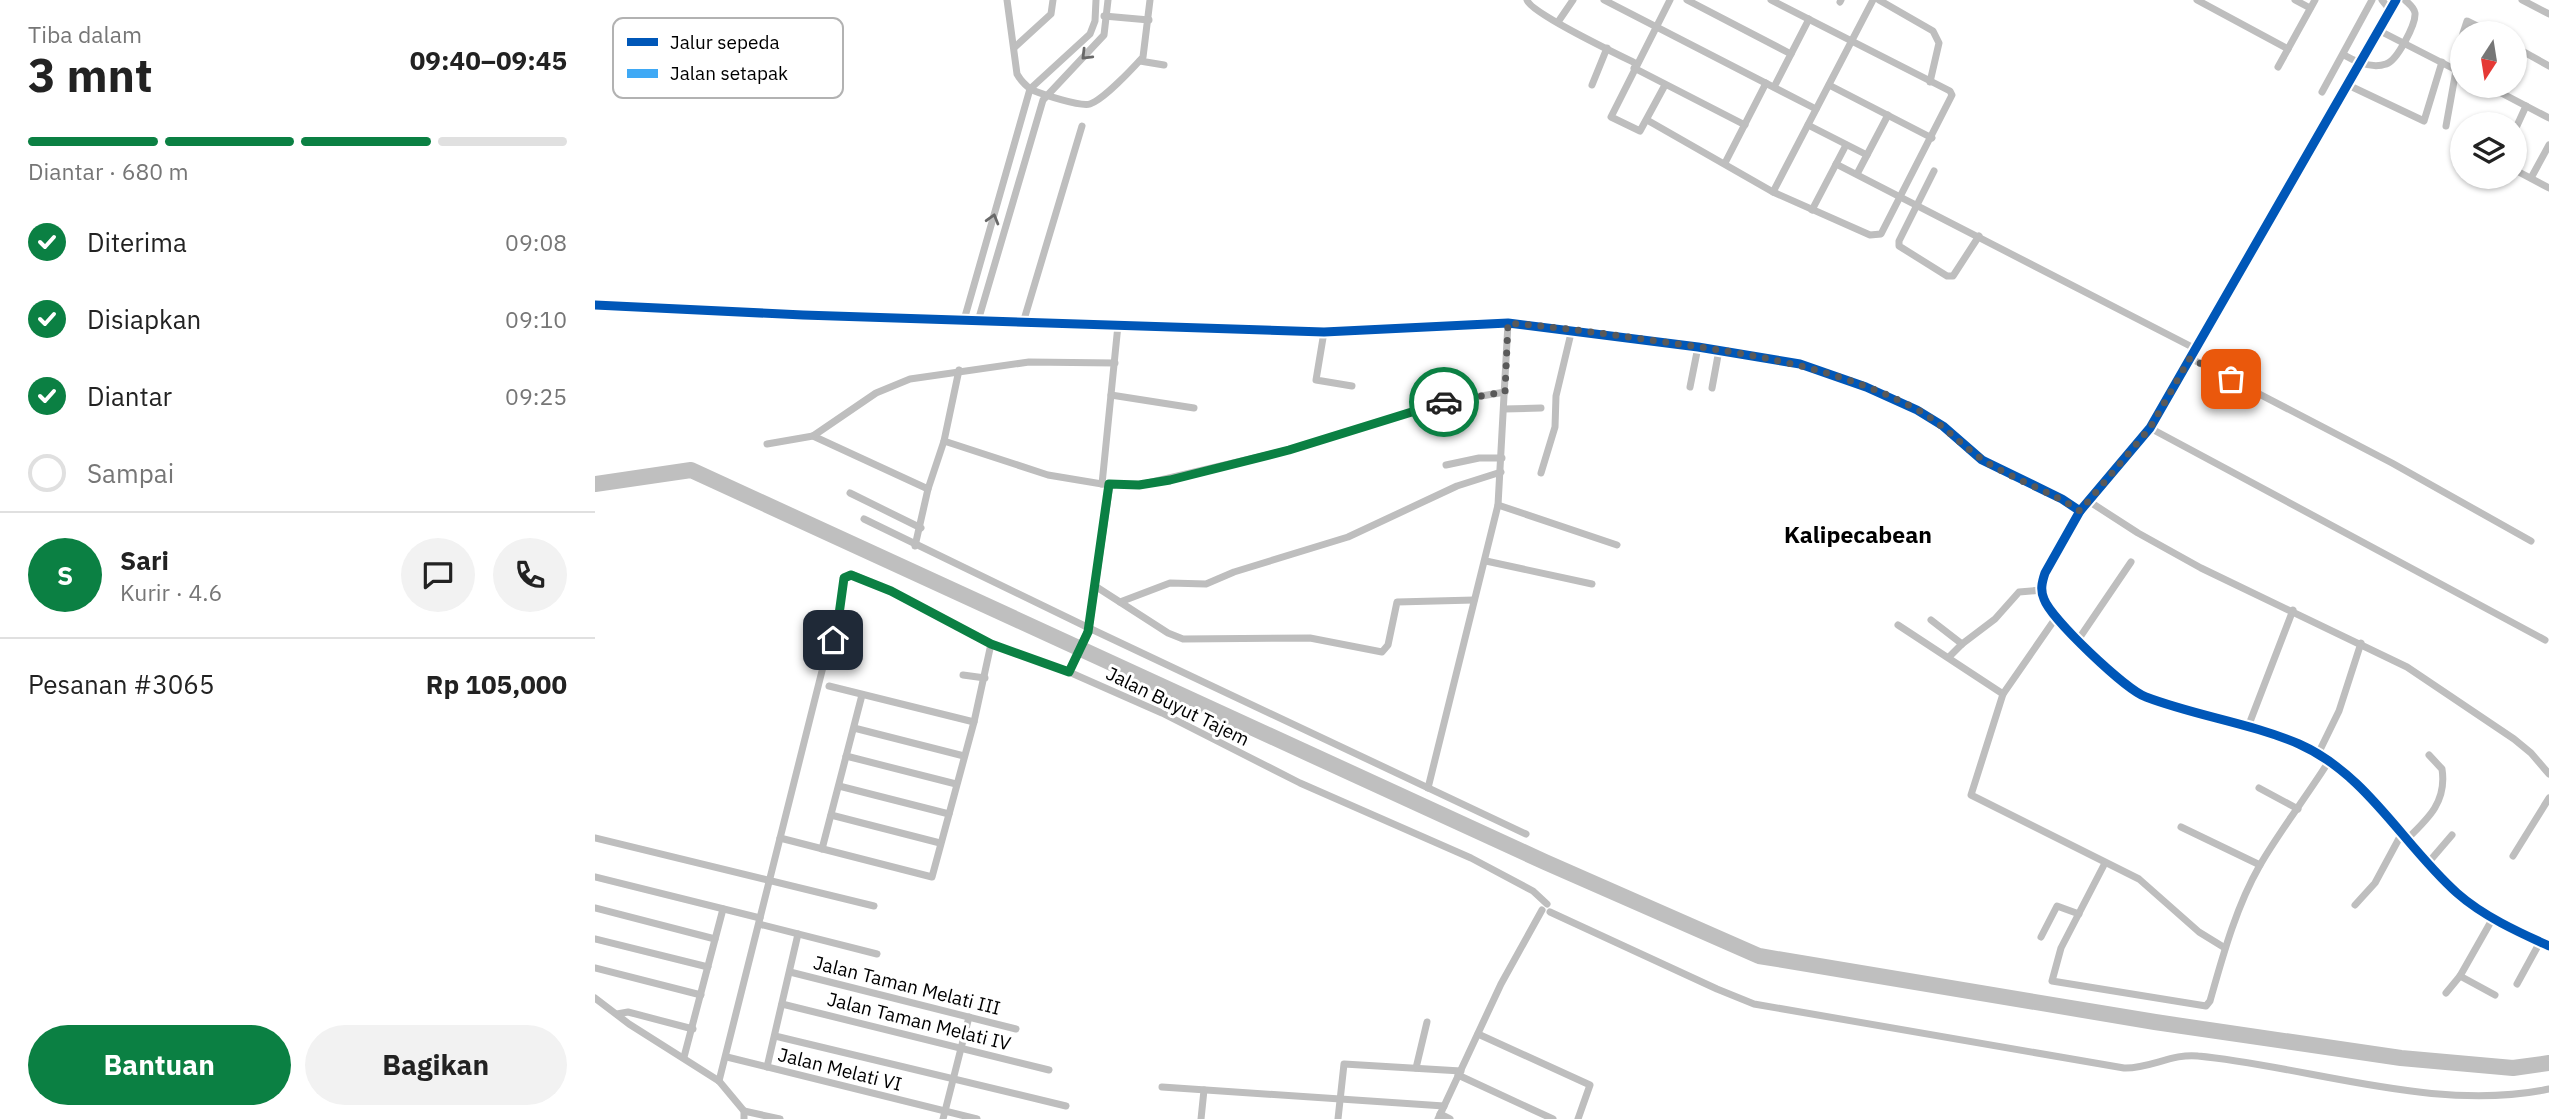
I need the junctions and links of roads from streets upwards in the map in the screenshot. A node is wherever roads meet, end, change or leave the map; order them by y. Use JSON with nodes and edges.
{"nodes":[{"id":1,"x":1007,"y":0,"type":"edge"},
{"id":2,"x":1053,"y":0,"type":"edge"},
{"id":3,"x":1096,"y":0,"type":"edge"},
{"id":4,"x":1108,"y":0,"type":"edge"},
{"id":5,"x":1150,"y":0,"type":"edge"},
{"id":6,"x":1527,"y":0,"type":"edge"},
{"id":7,"x":1573,"y":0,"type":"edge"},
{"id":8,"x":1604,"y":0,"type":"edge"},
{"id":9,"x":1669,"y":0,"type":"edge"},
{"id":10,"x":1687,"y":0,"type":"edge"},
{"id":11,"x":1771,"y":0,"type":"edge"},
{"id":12,"x":1873,"y":0,"type":"edge"},
{"id":13,"x":1879,"y":0,"type":"edge"},
{"id":14,"x":2198,"y":0,"type":"edge"},
{"id":15,"x":2295,"y":0,"type":"edge"},
{"id":16,"x":2315,"y":0,"type":"edge"},
{"id":17,"x":2372,"y":0,"type":"edge"},
{"id":18,"x":2382,"y":0,"type":"edge"},
{"id":19,"x":2405,"y":0,"type":"edge"},
{"id":20,"x":2522,"y":0,"type":"edge"},
{"id":21,"x":1618,"y":3,"type":"edge"},
{"id":22,"x":2393,"y":5,"type":"edge"},
{"id":23,"x":2310,"y":8,"type":"junction"},
{"id":24,"x":2549,"y":14,"type":"edge"},
{"id":25,"x":1095,"y":16,"type":"junction"},
{"id":26,"x":1108,"y":16,"type":"junction"},
{"id":27,"x":1809,"y":19,"type":"junction"},
{"id":28,"x":1149,"y":20,"type":"junction"},
{"id":29,"x":1558,"y":22,"type":"junction"},
{"id":30,"x":1656,"y":27,"type":"junction"},
{"id":31,"x":2378,"y":30,"type":"junction"},
{"id":32,"x":1852,"y":41,"type":"junction"},
{"id":33,"x":2404,"y":44,"type":"junction"},
{"id":34,"x":1015,"y":47,"type":"junction"},
{"id":35,"x":1607,"y":48,"type":"junction"},
{"id":36,"x":2288,"y":49,"type":"junction"},
{"id":37,"x":1791,"y":54,"type":"junction"},
{"id":38,"x":2527,"y":54,"type":"edge"},
{"id":39,"x":2344,"y":55,"type":"junction"},
{"id":40,"x":1140,"y":61,"type":"junction"},
{"id":41,"x":2443,"y":63,"type":"junction"},
{"id":42,"x":2360,"y":64,"type":"junction"},
{"id":43,"x":1164,"y":65,"type":"dead end"},
{"id":44,"x":1636,"y":66,"type":"junction"},
{"id":45,"x":2450,"y":66,"type":"edge"},
{"id":46,"x":2549,"y":66,"type":"edge"},
{"id":47,"x":2278,"y":67,"type":"dead end"},
{"id":48,"x":1930,"y":82,"type":"junction"},
{"id":49,"x":1592,"y":85,"type":"dead end"},
{"id":50,"x":1665,"y":85,"type":"junction"},
{"id":51,"x":1770,"y":85,"type":"junction"},
{"id":52,"x":1829,"y":85,"type":"junction"},
{"id":53,"x":2348,"y":85,"type":"junction"},
{"id":54,"x":2322,"y":92,"type":"dead end"},
{"id":55,"x":1029,"y":93,"type":"junction"},
{"id":56,"x":1045,"y":97,"type":"junction"},
{"id":57,"x":2452,"y":98,"type":"edge"},
{"id":58,"x":2511,"y":98,"type":"edge"},
{"id":59,"x":2526,"y":106,"type":"junction"},
{"id":60,"x":1816,"y":109,"type":"junction"},
{"id":61,"x":2523,"y":112,"type":"edge"},
{"id":62,"x":1888,"y":115,"type":"junction"},
{"id":63,"x":2549,"y":118,"type":"edge"},
{"id":64,"x":1647,"y":120,"type":"junction"},
{"id":65,"x":1745,"y":125,"type":"junction"},
{"id":66,"x":1808,"y":125,"type":"junction"},
{"id":67,"x":1082,"y":126,"type":"dead end"},
{"id":68,"x":2446,"y":126,"type":"dead end"},
{"id":69,"x":1932,"y":138,"type":"junction"},
{"id":70,"x":1846,"y":145,"type":"junction"},
{"id":71,"x":2549,"y":145,"type":"edge"},
{"id":72,"x":1867,"y":155,"type":"junction"},
{"id":73,"x":1725,"y":163,"type":"junction"},
{"id":74,"x":1836,"y":164,"type":"junction"},
{"id":75,"x":1934,"y":172,"type":"dead end"},
{"id":76,"x":1857,"y":174,"type":"junction"},
{"id":77,"x":2527,"y":176,"type":"edge"},
{"id":78,"x":2531,"y":178,"type":"junction"},
{"id":79,"x":2549,"y":188,"type":"edge"},
{"id":80,"x":1773,"y":192,"type":"junction"},
{"id":81,"x":1904,"y":197,"type":"junction"},
{"id":82,"x":1917,"y":204,"type":"junction"},
{"id":83,"x":1812,"y":210,"type":"junction"},
{"id":84,"x":1979,"y":236,"type":"junction"},
{"id":85,"x":980,"y":264,"type":"junction"},
{"id":86,"x":994,"y":268,"type":"junction"},
{"id":87,"x":596,"y":305,"type":"edge"},
{"id":88,"x":964,"y":320,"type":"junction"},
{"id":89,"x":978,"y":321,"type":"junction"},
{"id":90,"x":1023,"y":323,"type":"junction"},
{"id":91,"x":1508,"y":323,"type":"junction"},
{"id":92,"x":1122,"y":326,"type":"junction"},
{"id":93,"x":1572,"y":329,"type":"junction"},
{"id":94,"x":1324,"y":332,"type":"junction"},
{"id":95,"x":1698,"y":347,"type":"junction"},
{"id":96,"x":1719,"y":350,"type":"junction"},
{"id":97,"x":2193,"y":353,"type":"junction"},
{"id":98,"x":1115,"y":363,"type":"junction"},
{"id":99,"x":959,"y":370,"type":"junction"},
{"id":100,"x":1352,"y":386,"type":"dead end"},
{"id":101,"x":1690,"y":387,"type":"dead end"},
{"id":102,"x":1712,"y":388,"type":"dead end"},
{"id":103,"x":1505,"y":392,"type":"junction"},
{"id":104,"x":1111,"y":395,"type":"junction"},
{"id":105,"x":1194,"y":408,"type":"dead end"},
{"id":106,"x":1541,"y":408,"type":"dead end"},
{"id":107,"x":1504,"y":409,"type":"junction"},
{"id":108,"x":2150,"y":428,"type":"junction"},
{"id":109,"x":813,"y":436,"type":"junction"},
{"id":110,"x":944,"y":441,"type":"junction"},
{"id":111,"x":767,"y":444,"type":"dead end"},
{"id":112,"x":1502,"y":458,"type":"junction"},
{"id":113,"x":1446,"y":465,"type":"dead end"},
{"id":114,"x":1501,"y":472,"type":"junction"},
{"id":115,"x":1541,"y":473,"type":"dead end"},
{"id":116,"x":1106,"y":484,"type":"junction"},
{"id":117,"x":928,"y":489,"type":"junction"},
{"id":118,"x":851,"y":493,"type":"dead end"},
{"id":119,"x":2090,"y":502,"type":"junction"},
{"id":120,"x":1497,"y":505,"type":"junction"},
{"id":121,"x":2080,"y":511,"type":"junction"},
{"id":122,"x":864,"y":519,"type":"dead end"},
{"id":123,"x":921,"y":528,"type":"junction"},
{"id":124,"x":2531,"y":541,"type":"dead end"},
{"id":125,"x":1617,"y":545,"type":"dead end"},
{"id":126,"x":915,"y":546,"type":"junction"},
{"id":127,"x":1486,"y":561,"type":"junction"},
{"id":128,"x":2131,"y":562,"type":"dead end"},
{"id":129,"x":1592,"y":584,"type":"dead end"},
{"id":130,"x":1095,"y":586,"type":"junction"},
{"id":131,"x":2042,"y":590,"type":"junction"},
{"id":132,"x":1474,"y":600,"type":"junction"},
{"id":133,"x":1120,"y":602,"type":"junction"},
{"id":134,"x":2293,"y":610,"type":"junction"},
{"id":135,"x":2055,"y":619,"type":"junction"},
{"id":136,"x":1931,"y":620,"type":"dead end"},
{"id":137,"x":1898,"y":625,"type":"dead end"},
{"id":138,"x":1088,"y":630,"type":"junction"},
{"id":139,"x":2078,"y":640,"type":"junction"},
{"id":140,"x":2545,"y":640,"type":"dead end"},
{"id":141,"x":2361,"y":643,"type":"junction"},
{"id":142,"x":991,"y":644,"type":"junction"},
{"id":143,"x":1962,"y":644,"type":"junction"},
{"id":144,"x":1949,"y":657,"type":"junction"},
{"id":145,"x":1070,"y":669,"type":"junction"},
{"id":146,"x":963,"y":674,"type":"dead end"},
{"id":147,"x":985,"y":678,"type":"junction"},
{"id":148,"x":829,"y":687,"type":"dead end"},
{"id":149,"x":2003,"y":694,"type":"junction"},
{"id":150,"x":862,"y":695,"type":"junction"},
{"id":151,"x":974,"y":722,"type":"junction"},
{"id":152,"x":2248,"y":727,"type":"junction"},
{"id":153,"x":853,"y":728,"type":"junction"},
{"id":154,"x":2318,"y":754,"type":"junction"},
{"id":155,"x":2429,"y":755,"type":"dead end"},
{"id":156,"x":846,"y":756,"type":"junction"},
{"id":157,"x":964,"y":756,"type":"junction"},
{"id":158,"x":2329,"y":761,"type":"junction"},
{"id":159,"x":2549,"y":774,"type":"edge"},
{"id":160,"x":956,"y":785,"type":"junction"},
{"id":161,"x":839,"y":786,"type":"junction"},
{"id":162,"x":1428,"y":788,"type":"junction"},
{"id":163,"x":2259,"y":788,"type":"dead end"},
{"id":164,"x":2549,"y":798,"type":"edge"},
{"id":165,"x":2298,"y":809,"type":"junction"},
{"id":166,"x":949,"y":814,"type":"junction"},
{"id":167,"x":831,"y":815,"type":"junction"},
{"id":168,"x":2181,"y":827,"type":"dead end"},
{"id":169,"x":1526,"y":834,"type":"dead end"},
{"id":170,"x":2452,"y":835,"type":"dead end"},
{"id":171,"x":2405,"y":836,"type":"junction"},
{"id":172,"x":595,"y":838,"type":"edge"},
{"id":173,"x":781,"y":838,"type":"junction"},
{"id":174,"x":940,"y":844,"type":"junction"},
{"id":175,"x":822,"y":849,"type":"junction"},
{"id":176,"x":2513,"y":856,"type":"dead end"},
{"id":177,"x":2105,"y":863,"type":"junction"},
{"id":178,"x":2428,"y":863,"type":"junction"},
{"id":179,"x":2260,"y":865,"type":"junction"},
{"id":180,"x":595,"y":877,"type":"edge"},
{"id":181,"x":770,"y":880,"type":"junction"},
{"id":182,"x":2355,"y":905,"type":"dead end"},
{"id":183,"x":874,"y":906,"type":"dead end"},
{"id":184,"x":595,"y":908,"type":"edge"},
{"id":185,"x":723,"y":909,"type":"junction"},
{"id":186,"x":1546,"y":909,"type":"junction"},
{"id":187,"x":2078,"y":914,"type":"junction"},
{"id":188,"x":2493,"y":918,"type":"junction"},
{"id":189,"x":760,"y":921,"type":"junction"},
{"id":190,"x":799,"y":934,"type":"junction"},
{"id":191,"x":2041,"y":937,"type":"dead end"},
{"id":192,"x":595,"y":939,"type":"edge"},
{"id":193,"x":716,"y":939,"type":"junction"},
{"id":194,"x":2545,"y":944,"type":"edge"},
{"id":195,"x":2225,"y":948,"type":"junction"},
{"id":196,"x":877,"y":954,"type":"dead end"},
{"id":197,"x":708,"y":967,"type":"junction"},
{"id":198,"x":595,"y":968,"type":"edge"},
{"id":199,"x":790,"y":972,"type":"junction"},
{"id":200,"x":2460,"y":976,"type":"junction"},
{"id":201,"x":2517,"y":984,"type":"dead end"},
{"id":202,"x":2446,"y":993,"type":"dead end"},
{"id":203,"x":701,"y":995,"type":"junction"},
{"id":204,"x":2495,"y":995,"type":"dead end"},
{"id":205,"x":595,"y":998,"type":"edge"},
{"id":206,"x":782,"y":1004,"type":"junction"},
{"id":207,"x":617,"y":1014,"type":"junction"},
{"id":208,"x":969,"y":1017,"type":"junction"},
{"id":209,"x":1427,"y":1022,"type":"dead end"},
{"id":210,"x":693,"y":1029,"type":"junction"},
{"id":211,"x":1016,"y":1029,"type":"dead end"},
{"id":212,"x":1478,"y":1034,"type":"junction"},
{"id":213,"x":775,"y":1036,"type":"junction"},
{"id":214,"x":961,"y":1048,"type":"junction"},
{"id":215,"x":727,"y":1057,"type":"junction"},
{"id":216,"x":684,"y":1058,"type":"junction"},
{"id":217,"x":767,"y":1067,"type":"junction"},
{"id":218,"x":1416,"y":1068,"type":"junction"},
{"id":219,"x":1049,"y":1070,"type":"dead end"},
{"id":220,"x":1460,"y":1073,"type":"junction"},
{"id":221,"x":954,"y":1079,"type":"junction"},
{"id":222,"x":719,"y":1082,"type":"junction"},
{"id":223,"x":1162,"y":1087,"type":"dead end"},
{"id":224,"x":2549,"y":1089,"type":"edge"},
{"id":225,"x":1204,"y":1090,"type":"junction"},
{"id":226,"x":1339,"y":1098,"type":"junction"},
{"id":227,"x":1444,"y":1105,"type":"junction"},
{"id":228,"x":1066,"y":1106,"type":"dead end"},
{"id":229,"x":744,"y":1115,"type":"edge"},
{"id":230,"x":944,"y":1115,"type":"edge"},
{"id":231,"x":1439,"y":1116,"type":"edge"},
{"id":232,"x":780,"y":1119,"type":"edge"},
{"id":233,"x":977,"y":1119,"type":"edge"},
{"id":234,"x":1201,"y":1119,"type":"edge"},
{"id":235,"x":1338,"y":1119,"type":"edge"},
{"id":236,"x":1450,"y":1119,"type":"edge"},
{"id":237,"x":1553,"y":1119,"type":"edge"},
{"id":238,"x":1579,"y":1119,"type":"edge"}],
"edges":[{"from":1,"to":34,"type":"street"},
{"from":2,"to":34,"type":"street"},
{"from":3,"to":25,"type":"street"},
{"from":4,"to":26,"type":"street"},
{"from":5,"to":28,"type":"street"},
{"from":6,"to":29,"type":"street"},
{"from":7,"to":29,"type":"street"},
{"from":8,"to":21,"type":"street"},
{"from":9,"to":30,"type":"street"},
{"from":10,"to":37,"type":"street"},
{"from":11,"to":27,"type":"street"},
{"from":12,"to":32,"type":"street"},
{"from":13,"to":48,"type":"street"},
{"from":14,"to":36,"type":"street"},
{"from":15,"to":23,"type":"street"},
{"from":16,"to":23,"type":"street"},
{"from":17,"to":39,"type":"street"},
{"from":18,"to":22,"type":"street"},
{"from":19,"to":33,"type":"street"},
{"from":20,"to":24,"type":"street"},
{"from":21,"to":30,"type":"street"},
{"from":22,"to":31,"type":"street"},
{"from":23,"to":36,"type":"street"},
{"from":25,"to":26,"type":"street"},
{"from":25,"to":55,"type":"street"},
{"from":26,"to":28,"type":"street"},
{"from":26,"to":56,"type":"street","one_way":true},
{"from":27,"to":32,"type":"street"},
{"from":27,"to":37,"type":"street"},
{"from":28,"to":40,"type":"street"},
{"from":29,"to":35,"type":"street"},
{"from":30,"to":44,"type":"street"},
{"from":30,"to":51,"type":"street"},
{"from":31,"to":33,"type":"street"},
{"from":31,"to":42,"type":"street"},
{"from":32,"to":48,"type":"street"},
{"from":32,"to":52,"type":"street"},
{"from":33,"to":41,"type":"street"},
{"from":33,"to":42,"type":"street"},
{"from":34,"to":55,"type":"street"},
{"from":35,"to":44,"type":"street"},
{"from":35,"to":49,"type":"street"},
{"from":36,"to":47,"type":"street"},
{"from":37,"to":51,"type":"street"},
{"from":38,"to":46,"type":"street"},
{"from":39,"to":42,"type":"street"},
{"from":39,"to":54,"type":"street"},
{"from":40,"to":43,"type":"street"},
{"from":40,"to":56,"type":"street"},
{"from":41,"to":45,"type":"street"},
{"from":41,"to":53,"type":"street"},
{"from":42,"to":53,"type":"street"},
{"from":44,"to":50,"type":"street"},
{"from":44,"to":64,"type":"street"},
{"from":48,"to":69,"type":"street"},
{"from":50,"to":64,"type":"street"},
{"from":50,"to":65,"type":"street"},
{"from":51,"to":60,"type":"street"},
{"from":51,"to":65,"type":"street"},
{"from":52,"to":60,"type":"street"},
{"from":52,"to":62,"type":"street"},
{"from":53,"to":97,"type":"street"},
{"from":55,"to":56,"type":"street"},
{"from":85,"to":55,"type":"street","one_way":true},
{"from":56,"to":86,"type":"street"},
{"from":57,"to":68,"type":"street"},
{"from":58,"to":59,"type":"street"},
{"from":59,"to":61,"type":"street"},
{"from":59,"to":63,"type":"street"},
{"from":60,"to":66,"type":"street"},
{"from":62,"to":69,"type":"street"},
{"from":62,"to":72,"type":"street"},
{"from":64,"to":73,"type":"street"},
{"from":65,"to":73,"type":"street"},
{"from":66,"to":70,"type":"street"},
{"from":66,"to":80,"type":"street"},
{"from":67,"to":90,"type":"street"},
{"from":69,"to":81,"type":"street"},
{"from":70,"to":72,"type":"street"},
{"from":70,"to":74,"type":"street"},
{"from":71,"to":78,"type":"street"},
{"from":72,"to":76,"type":"street"},
{"from":73,"to":80,"type":"street"},
{"from":74,"to":76,"type":"street"},
{"from":74,"to":83,"type":"street"},
{"from":75,"to":82,"type":"street"},
{"from":76,"to":81,"type":"street"},
{"from":77,"to":78,"type":"street"},
{"from":78,"to":79,"type":"street"},
{"from":80,"to":83,"type":"street"},
{"from":81,"to":82,"type":"street"},
{"from":81,"to":83,"type":"street"},
{"from":82,"to":84,"type":"street"},
{"from":82,"to":84,"type":"street"},
{"from":84,"to":97,"type":"street"},
{"from":85,"to":86,"type":"street"},
{"from":85,"to":88,"type":"street"},
{"from":86,"to":89,"type":"street"},
{"from":87,"to":88,"type":"street"},
{"from":88,"to":89,"type":"street"},
{"from":89,"to":90,"type":"street"},
{"from":90,"to":92,"type":"street"},
{"from":91,"to":93,"type":"street"},
{"from":91,"to":94,"type":"street"},
{"from":91,"to":103,"type":"street"},
{"from":92,"to":94,"type":"street"},
{"from":92,"to":98,"type":"street"},
{"from":93,"to":95,"type":"street"},
{"from":93,"to":115,"type":"street"},
{"from":94,"to":100,"type":"street"},
{"from":95,"to":96,"type":"street"},
{"from":95,"to":101,"type":"street"},
{"from":96,"to":102,"type":"street"},
{"from":96,"to":121,"type":"street"},
{"from":97,"to":108,"type":"street"},
{"from":97,"to":124,"type":"street"},
{"from":98,"to":99,"type":"street"},
{"from":98,"to":104,"type":"street"},
{"from":99,"to":109,"type":"street"},
{"from":99,"to":110,"type":"street"},
{"from":103,"to":107,"type":"street"},
{"from":103,"to":116,"type":"street"},
{"from":104,"to":105,"type":"street"},
{"from":104,"to":116,"type":"street"},
{"from":106,"to":107,"type":"street"},
{"from":107,"to":112,"type":"street"},
{"from":108,"to":119,"type":"street"},
{"from":108,"to":140,"type":"street"},
{"from":109,"to":111,"type":"street"},
{"from":109,"to":117,"type":"street"},
{"from":110,"to":116,"type":"street"},
{"from":110,"to":117,"type":"street"},
{"from":112,"to":113,"type":"street"},
{"from":112,"to":114,"type":"street"},
{"from":114,"to":120,"type":"street"},
{"from":114,"to":133,"type":"street"},
{"from":116,"to":130,"type":"street"},
{"from":117,"to":123,"type":"street"},
{"from":118,"to":123,"type":"street"},
{"from":119,"to":121,"type":"street"},
{"from":119,"to":134,"type":"street"},
{"from":120,"to":125,"type":"street"},
{"from":120,"to":127,"type":"street"},
{"from":121,"to":131,"type":"street"},
{"from":122,"to":126,"type":"street"},
{"from":123,"to":126,"type":"street"},
{"from":126,"to":138,"type":"street"},
{"from":127,"to":129,"type":"street"},
{"from":127,"to":132,"type":"street"},
{"from":128,"to":139,"type":"street"},
{"from":130,"to":133,"type":"street"},
{"from":130,"to":138,"type":"street"},
{"from":131,"to":135,"type":"street"},
{"from":131,"to":143,"type":"street"},
{"from":132,"to":133,"type":"street"},
{"from":132,"to":162,"type":"street"},
{"from":134,"to":141,"type":"street"},
{"from":134,"to":152,"type":"street"},
{"from":135,"to":139,"type":"street"},
{"from":135,"to":149,"type":"street"},
{"from":136,"to":143,"type":"street"},
{"from":137,"to":144,"type":"street"},
{"from":138,"to":145,"type":"street"},
{"from":138,"to":162,"type":"street"},
{"from":139,"to":152,"type":"street"},
{"from":141,"to":154,"type":"street"},
{"from":141,"to":159,"type":"street"},
{"from":142,"to":145,"type":"street","name":"Jalan Buyut Tajem"},
{"from":142,"to":147,"type":"street"},
{"from":142,"to":173,"type":"street","name":"Jalan Buyut Tajem"},
{"from":143,"to":144,"type":"street"},
{"from":144,"to":149,"type":"street"},
{"from":145,"to":186,"type":"street","name":"Jalan Buyut Tajem"},
{"from":146,"to":147,"type":"street"},
{"from":147,"to":151,"type":"street"},
{"from":148,"to":150,"type":"street"},
{"from":149,"to":177,"type":"street"},
{"from":150,"to":151,"type":"street"},
{"from":150,"to":153,"type":"street"},
{"from":151,"to":157,"type":"street"},
{"from":152,"to":154,"type":"street"},
{"from":153,"to":156,"type":"street"},
{"from":153,"to":157,"type":"street"},
{"from":154,"to":158,"type":"street"},
{"from":155,"to":171,"type":"street"},
{"from":156,"to":160,"type":"street"},
{"from":156,"to":161,"type":"street"},
{"from":157,"to":160,"type":"street"},
{"from":158,"to":165,"type":"street"},
{"from":158,"to":171,"type":"street"},
{"from":160,"to":166,"type":"street"},
{"from":161,"to":166,"type":"street"},
{"from":161,"to":167,"type":"street"},
{"from":162,"to":169,"type":"street"},
{"from":163,"to":165,"type":"street"},
{"from":164,"to":176,"type":"street"},
{"from":165,"to":179,"type":"street"},
{"from":166,"to":174,"type":"street"},
{"from":167,"to":174,"type":"street"},
{"from":167,"to":175,"type":"street"},
{"from":168,"to":179,"type":"street"},
{"from":170,"to":178,"type":"street"},
{"from":171,"to":178,"type":"street"},
{"from":171,"to":182,"type":"street"},
{"from":172,"to":181,"type":"street"},
{"from":173,"to":175,"type":"street"},
{"from":173,"to":181,"type":"street","name":"Jalan Buyut Tajem"},
{"from":174,"to":175,"type":"street"},
{"from":177,"to":187,"type":"street"},
{"from":177,"to":195,"type":"street"},
{"from":178,"to":188,"type":"street"},
{"from":179,"to":195,"type":"street"},
{"from":180,"to":185,"type":"street"},
{"from":181,"to":183,"type":"street"},
{"from":181,"to":189,"type":"street","name":"Jalan Buyut Tajem"},
{"from":184,"to":193,"type":"street"},
{"from":185,"to":189,"type":"street"},
{"from":185,"to":193,"type":"street"},
{"from":186,"to":212,"type":"street"},
{"from":186,"to":224,"type":"street","name":"Jalan Buyut Tajem"},
{"from":187,"to":191,"type":"street"},
{"from":187,"to":195,"type":"street"},
{"from":188,"to":194,"type":"street"},
{"from":188,"to":200,"type":"street"},
{"from":189,"to":190,"type":"street"},
{"from":189,"to":215,"type":"street","name":"Jalan Buyut Tajem"},
{"from":190,"to":196,"type":"street"},
{"from":190,"to":199,"type":"street"},
{"from":192,"to":197,"type":"street"},
{"from":193,"to":197,"type":"street"},
{"from":194,"to":201,"type":"street"},
{"from":197,"to":203,"type":"street"},
{"from":198,"to":203,"type":"street"},
{"from":199,"to":206,"type":"street"},
{"from":199,"to":208,"type":"street","name":"Jalan Taman Melati III"},
{"from":200,"to":202,"type":"street"},
{"from":200,"to":204,"type":"street"},
{"from":203,"to":210,"type":"street"},
{"from":205,"to":207,"type":"street"},
{"from":206,"to":213,"type":"street"},
{"from":206,"to":214,"type":"street","name":"Jalan Taman Melati IV"},
{"from":207,"to":210,"type":"street"},
{"from":207,"to":216,"type":"street"},
{"from":208,"to":211,"type":"street","name":"Jalan Taman Melati III"},
{"from":208,"to":214,"type":"street"},
{"from":209,"to":218,"type":"street"},
{"from":210,"to":216,"type":"street"},
{"from":212,"to":220,"type":"street"},
{"from":212,"to":238,"type":"street"},
{"from":213,"to":217,"type":"street"},
{"from":213,"to":221,"type":"street"},
{"from":214,"to":219,"type":"street","name":"Jalan Taman Melati IV"},
{"from":214,"to":221,"type":"street"},
{"from":215,"to":217,"type":"street","name":"Jalan Melati VI"},
{"from":215,"to":222,"type":"street","name":"Jalan Buyut Tajem"},
{"from":216,"to":222,"type":"street"},
{"from":217,"to":230,"type":"street","name":"Jalan Melati VI"},
{"from":218,"to":220,"type":"street"},
{"from":218,"to":226,"type":"street"},
{"from":220,"to":227,"type":"street"},
{"from":220,"to":237,"type":"street"},
{"from":221,"to":228,"type":"street"},
{"from":221,"to":230,"type":"street"},
{"from":222,"to":229,"type":"street"},
{"from":223,"to":225,"type":"street"},
{"from":225,"to":226,"type":"street"},
{"from":225,"to":234,"type":"street"},
{"from":226,"to":227,"type":"street"},
{"from":226,"to":235,"type":"street"},
{"from":227,"to":231,"type":"street"},
{"from":229,"to":232,"type":"street"},
{"from":230,"to":233,"type":"street","name":"Jalan Melati VI"},
{"from":231,"to":236,"type":"street"}]}
